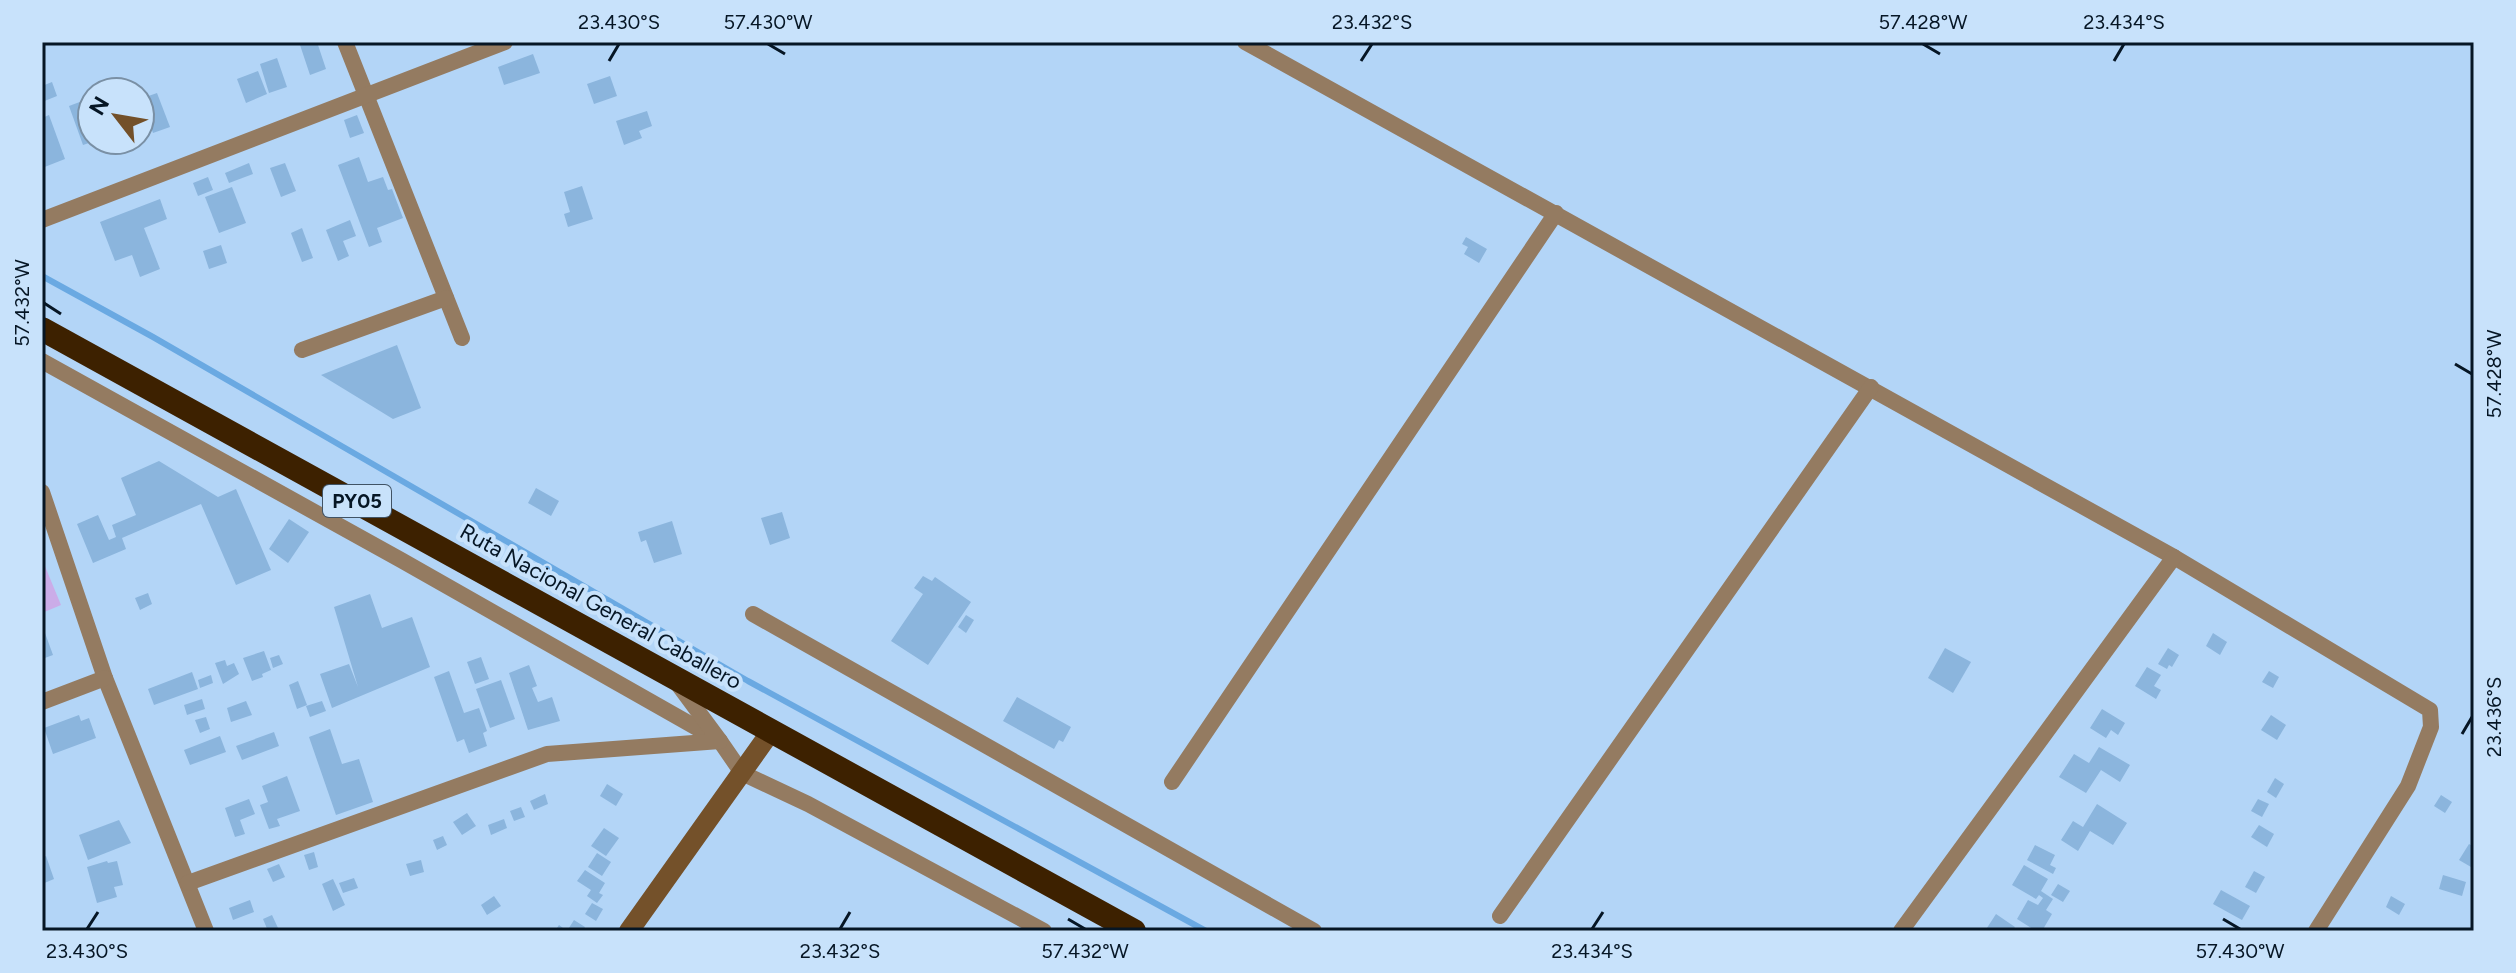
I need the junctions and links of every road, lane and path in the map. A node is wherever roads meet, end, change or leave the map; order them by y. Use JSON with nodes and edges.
{"nodes":[{"id":1,"x":345,"y":42,"type":"edge"},
{"id":2,"x":505,"y":42,"type":"edge"},
{"id":3,"x":1245,"y":42,"type":"edge"},
{"id":4,"x":366,"y":97,"type":"junction"},
{"id":5,"x":1556,"y":213,"type":"junction"},
{"id":6,"x":42,"y":220,"type":"edge"},
{"id":7,"x":446,"y":298,"type":"junction"},
{"id":8,"x":42,"y":329,"type":"edge"},
{"id":9,"x":462,"y":338,"type":"dead end"},
{"id":10,"x":302,"y":350,"type":"dead end"},
{"id":11,"x":42,"y":361,"type":"edge"},
{"id":12,"x":1871,"y":387,"type":"junction"},
{"id":13,"x":42,"y":492,"type":"edge"},
{"id":14,"x":2174,"y":557,"type":"junction"},
{"id":15,"x":753,"y":614,"type":"dead end"},
{"id":16,"x":671,"y":675,"type":"junction"},
{"id":17,"x":105,"y":678,"type":"junction"},
{"id":18,"x":42,"y":702,"type":"edge"},
{"id":19,"x":772,"y":730,"type":"junction"},
{"id":20,"x":720,"y":741,"type":"junction"},
{"id":21,"x":742,"y":773,"type":"junction"},
{"id":22,"x":1172,"y":782,"type":"dead end"},
{"id":23,"x":188,"y":883,"type":"junction"},
{"id":24,"x":1500,"y":916,"type":"dead end"},
{"id":25,"x":206,"y":931,"type":"edge"},
{"id":26,"x":629,"y":931,"type":"edge"},
{"id":27,"x":1044,"y":931,"type":"edge"},
{"id":28,"x":1134,"y":931,"type":"edge"},
{"id":29,"x":1314,"y":931,"type":"edge"},
{"id":30,"x":1901,"y":931,"type":"edge"},
{"id":31,"x":2316,"y":931,"type":"edge"}],
"edges":[{"from":1,"to":4,"type":"street"},
{"from":2,"to":4,"type":"street"},
{"from":3,"to":5,"type":"street"},
{"from":4,"to":6,"type":"street"},
{"from":4,"to":7,"type":"street"},
{"from":5,"to":12,"type":"street"},
{"from":5,"to":22,"type":"street"},
{"from":7,"to":9,"type":"street"},
{"from":7,"to":10,"type":"street"},
{"from":8,"to":16,"type":"highway","name":"Ruta Nacional General Caballero","number":"PY05"},
{"from":11,"to":20,"type":"street"},
{"from":12,"to":14,"type":"street"},
{"from":12,"to":24,"type":"street"},
{"from":13,"to":17,"type":"street"},
{"from":14,"to":30,"type":"street"},
{"from":14,"to":31,"type":"street"},
{"from":15,"to":29,"type":"street"},
{"from":16,"to":19,"type":"highway","name":"Ruta Nacional General Caballero","number":"PY05"},
{"from":16,"to":20,"type":"street"},
{"from":17,"to":18,"type":"street"},
{"from":17,"to":23,"type":"street"},
{"from":19,"to":21,"type":"street"},
{"from":19,"to":28,"type":"highway","name":"Ruta Nacional General Caballero","number":"PY05"},
{"from":20,"to":21,"type":"street"},
{"from":20,"to":23,"type":"street"},
{"from":21,"to":26,"type":"street"},
{"from":21,"to":27,"type":"street"},
{"from":23,"to":25,"type":"street"}]}
